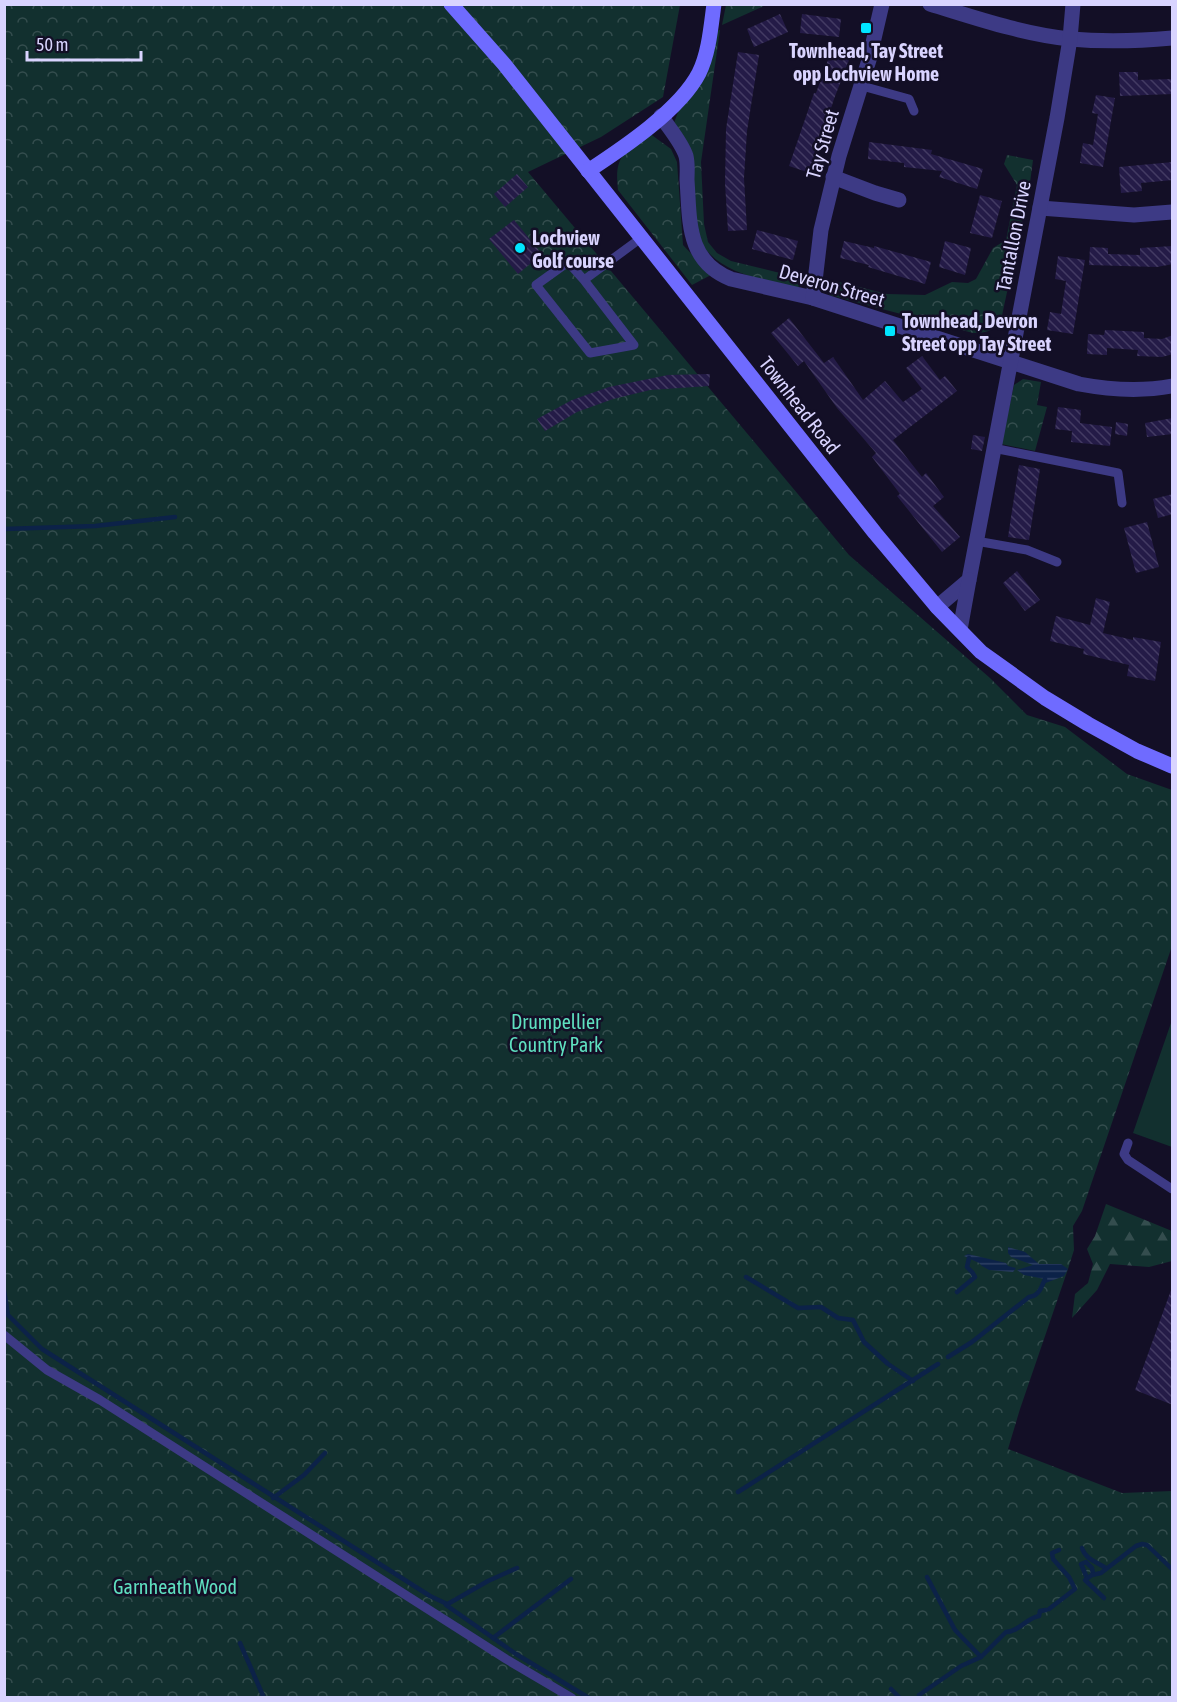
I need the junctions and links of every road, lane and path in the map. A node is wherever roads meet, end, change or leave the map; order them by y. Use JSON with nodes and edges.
{"nodes":[{"id":1,"x":452,"y":4,"type":"edge"},
{"id":2,"x":714,"y":4,"type":"edge"},
{"id":3,"x":882,"y":4,"type":"edge"},
{"id":4,"x":930,"y":4,"type":"edge"},
{"id":5,"x":1073,"y":4,"type":"edge"},
{"id":6,"x":1173,"y":38,"type":"edge"},
{"id":7,"x":1070,"y":39,"type":"junction"},
{"id":8,"x":862,"y":86,"type":"junction"},
{"id":9,"x":915,"y":111,"type":"dead end"},
{"id":10,"x":661,"y":117,"type":"junction"},
{"id":11,"x":588,"y":171,"type":"junction"},
{"id":12,"x":833,"y":177,"type":"junction"},
{"id":13,"x":899,"y":200,"type":"dead end"},
{"id":14,"x":1040,"y":208,"type":"junction"},
{"id":15,"x":1173,"y":212,"type":"edge"},
{"id":16,"x":641,"y":238,"type":"junction"},
{"id":17,"x":584,"y":280,"type":"junction"},
{"id":18,"x":813,"y":298,"type":"junction"},
{"id":19,"x":1010,"y":361,"type":"junction"},
{"id":20,"x":1173,"y":386,"type":"edge"},
{"id":21,"x":993,"y":448,"type":"junction"},
{"id":22,"x":1122,"y":503,"type":"dead end"},
{"id":23,"x":976,"y":541,"type":"junction"},
{"id":24,"x":1057,"y":562,"type":"dead end"},
{"id":25,"x":969,"y":580,"type":"junction"},
{"id":26,"x":937,"y":607,"type":"junction"},
{"id":27,"x":960,"y":630,"type":"junction"},
{"id":28,"x":1173,"y":766,"type":"edge"},
{"id":29,"x":1128,"y":1143,"type":"dead end"},
{"id":30,"x":1173,"y":1189,"type":"edge"},
{"id":31,"x":4,"y":1335,"type":"edge"},
{"id":32,"x":572,"y":1698,"type":"edge"}],
"edges":[{"from":1,"to":11,"type":"street","name":"Townhead Road"},
{"from":2,"to":10,"type":"street"},
{"from":3,"to":8,"type":"street","name":"Tay Street"},
{"from":4,"to":7,"type":"street"},
{"from":5,"to":7,"type":"street","name":"Tantallon Drive"},
{"from":6,"to":7,"type":"street"},
{"from":7,"to":14,"type":"street","name":"Tantallon Drive"},
{"from":8,"to":9,"type":"lane"},
{"from":8,"to":12,"type":"street","name":"Tay Street"},
{"from":10,"to":11,"type":"street"},
{"from":10,"to":18,"type":"street","name":"Deveron Street"},
{"from":11,"to":16,"type":"street","name":"Townhead Road"},
{"from":12,"to":13,"type":"street"},
{"from":12,"to":18,"type":"street","name":"Tay Street"},
{"from":14,"to":15,"type":"street"},
{"from":14,"to":19,"type":"street","name":"Tantallon Drive"},
{"from":16,"to":17,"type":"lane"},
{"from":16,"to":26,"type":"street","name":"Townhead Road"},
{"from":17,"to":17,"type":"lane"},
{"from":18,"to":19,"type":"street","name":"Deveron Street"},
{"from":19,"to":20,"type":"street","name":"Deveron Street"},
{"from":19,"to":21,"type":"street","name":"Tantallon Drive"},
{"from":21,"to":22,"type":"lane"},
{"from":21,"to":23,"type":"street","name":"Tantallon Drive"},
{"from":23,"to":24,"type":"lane"},
{"from":23,"to":25,"type":"street","name":"Tantallon Drive"},
{"from":25,"to":26,"type":"street"},
{"from":25,"to":27,"type":"street","name":"Tantallon Drive"},
{"from":26,"to":27,"type":"street","name":"Townhead Road"},
{"from":27,"to":28,"type":"street","name":"Townhead Road"},
{"from":29,"to":30,"type":"lane"},
{"from":31,"to":32,"type":"lane"}]}
